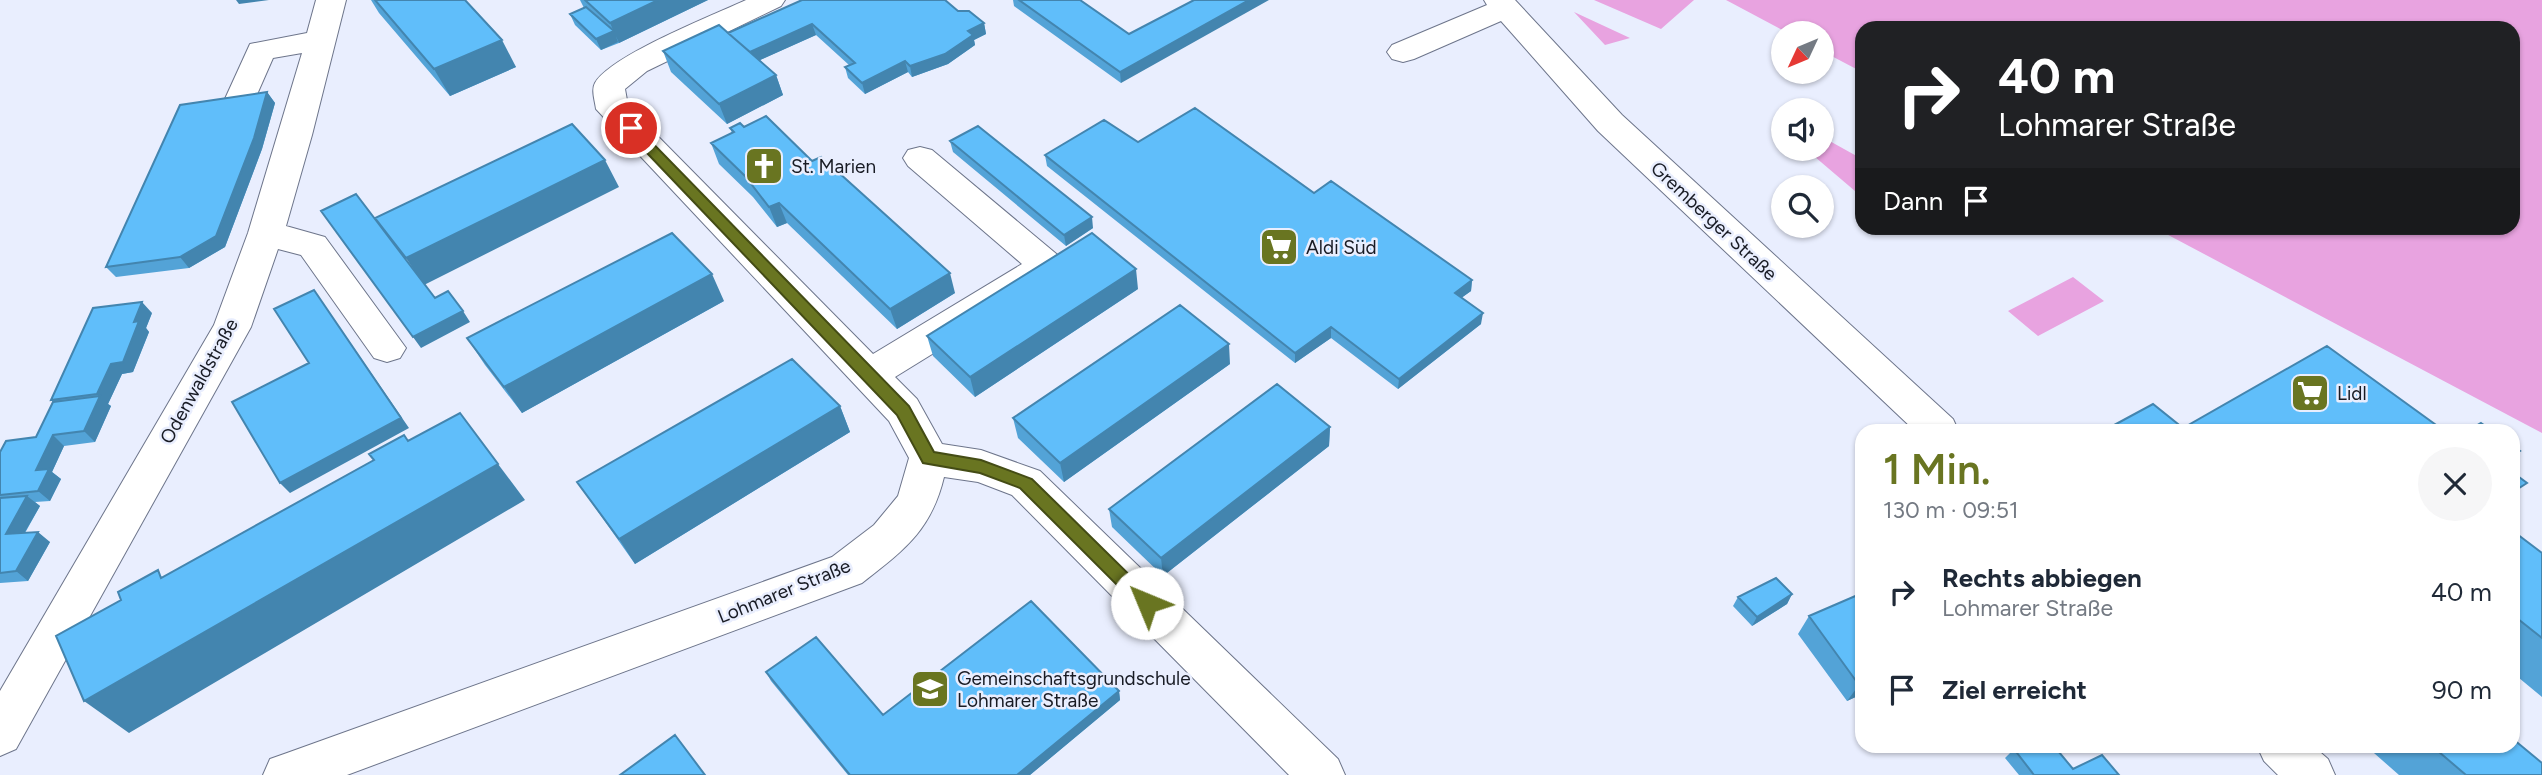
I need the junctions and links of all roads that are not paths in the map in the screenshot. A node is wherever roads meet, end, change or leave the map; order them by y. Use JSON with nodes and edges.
{"nodes":[{"id":1,"x":331,"y":0,"type":"edge"},
{"id":2,"x":770,"y":0,"type":"edge"},
{"id":3,"x":1503,"y":4,"type":"edge"},
{"id":4,"x":321,"y":40,"type":"junction"},
{"id":5,"x":1402,"y":51,"type":"dead end"},
{"id":6,"x":240,"y":101,"type":"edge"},
{"id":7,"x":920,"y":158,"type":"dead end"},
{"id":8,"x":266,"y":233,"type":"junction"},
{"id":9,"x":387,"y":348,"type":"dead end"},
{"id":10,"x":869,"y":375,"type":"junction"},
{"id":11,"x":1933,"y":424,"type":"edge"},
{"id":12,"x":929,"y":458,"type":"junction"},
{"id":13,"x":0,"y":734,"type":"edge"},
{"id":14,"x":2287,"y":753,"type":"edge"},
{"id":15,"x":287,"y":775,"type":"edge"},
{"id":16,"x":1321,"y":775,"type":"edge"},
{"id":17,"x":2311,"y":775,"type":"edge"}],
"edges":[{"from":1,"to":4,"type":"street","name":"Odenwaldstraße"},
{"from":2,"to":10,"type":"street"},
{"from":3,"to":5,"type":"street"},
{"from":3,"to":11,"type":"street","name":"Gremberger Straße"},
{"from":4,"to":6,"type":"street"},
{"from":4,"to":8,"type":"street","name":"Odenwaldstraße"},
{"from":7,"to":10,"type":"street"},
{"from":8,"to":9,"type":"street"},
{"from":8,"to":13,"type":"street","name":"Odenwaldstraße"},
{"from":10,"to":12,"type":"street"},
{"from":12,"to":15,"type":"street","name":"Lohmarer Straße"},
{"from":12,"to":16,"type":"street"},
{"from":14,"to":17,"type":"street"}]}
